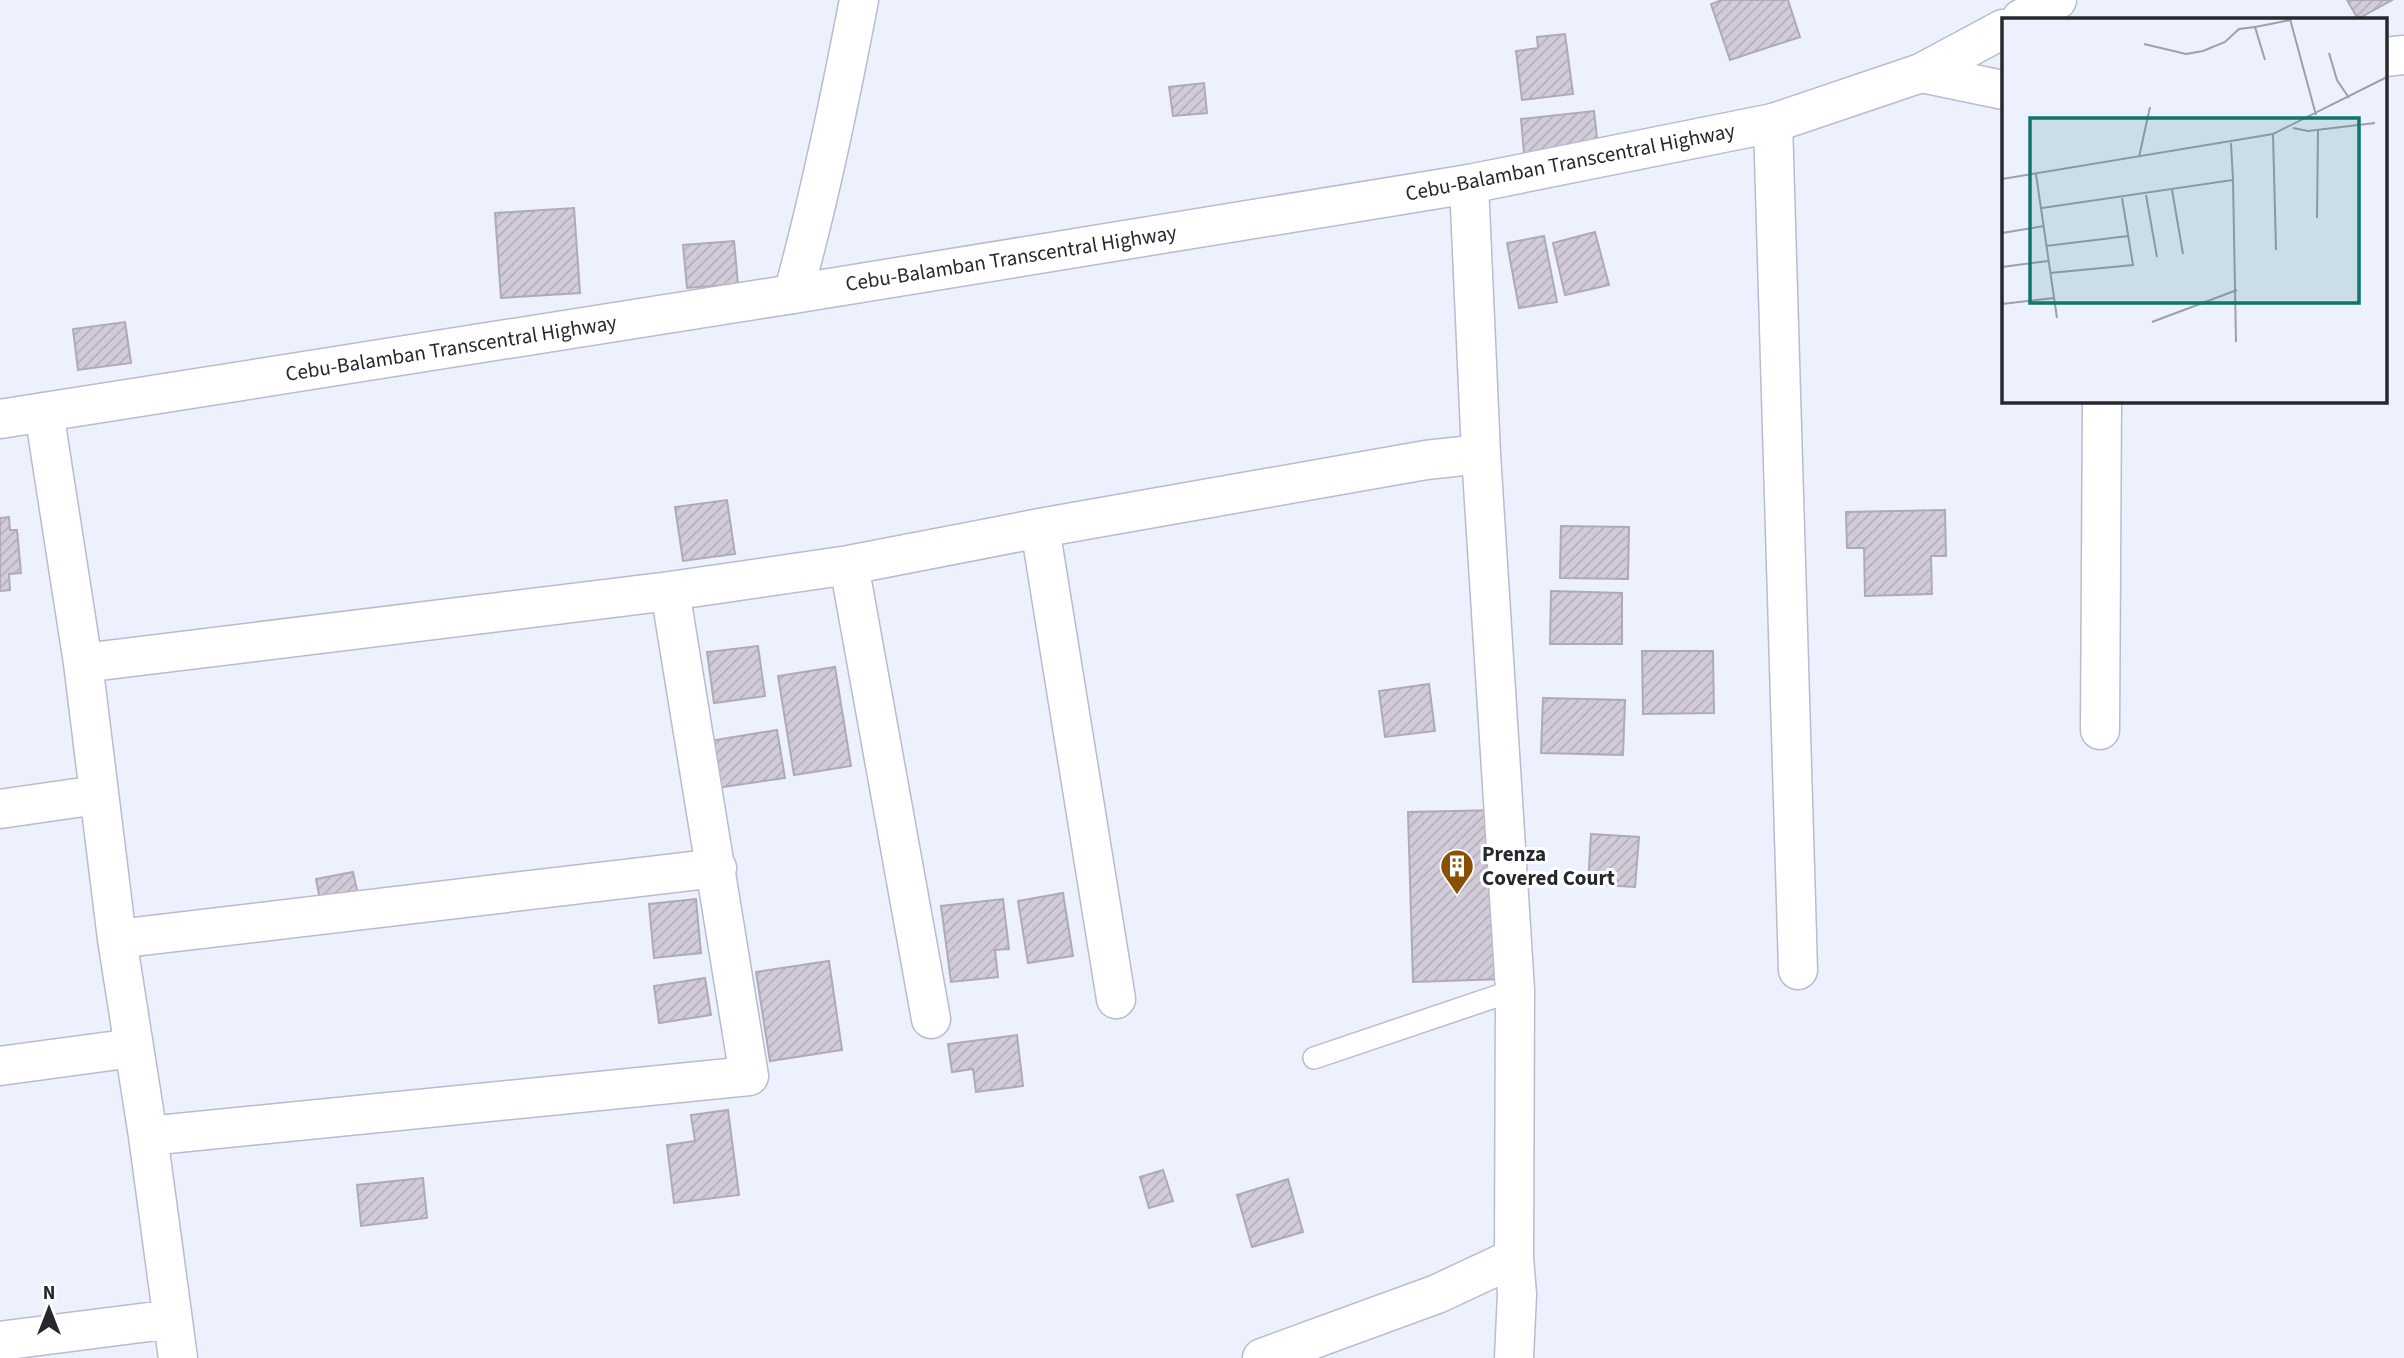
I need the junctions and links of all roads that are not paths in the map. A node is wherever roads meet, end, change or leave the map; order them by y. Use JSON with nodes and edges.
{"nodes":[{"id":1,"x":859,"y":0,"type":"edge"},
{"id":2,"x":2057,"y":0,"type":"edge"},
{"id":3,"x":2023,"y":18,"type":"edge"},
{"id":4,"x":2002,"y":30,"type":"edge"},
{"id":5,"x":2404,"y":55,"type":"edge"},
{"id":6,"x":2386,"y":58,"type":"edge"},
{"id":7,"x":1921,"y":74,"type":"junction"},
{"id":8,"x":2002,"y":90,"type":"edge"},
{"id":9,"x":1773,"y":123,"type":"junction"},
{"id":10,"x":1469,"y":184,"type":"junction"},
{"id":11,"x":793,"y":294,"type":"junction"},
{"id":12,"x":2102,"y":402,"type":"edge"},
{"id":13,"x":44,"y":412,"type":"junction"},
{"id":14,"x":0,"y":419,"type":"edge"},
{"id":15,"x":1481,"y":454,"type":"junction"},
{"id":16,"x":1040,"y":528,"type":"junction"},
{"id":17,"x":849,"y":565,"type":"junction"},
{"id":18,"x":670,"y":591,"type":"junction"},
{"id":19,"x":83,"y":663,"type":"junction"},
{"id":20,"x":2100,"y":730,"type":"dead end"},
{"id":21,"x":97,"y":794,"type":"junction"},
{"id":22,"x":0,"y":809,"type":"edge"},
{"id":23,"x":717,"y":868,"type":"junction"},
{"id":24,"x":117,"y":939,"type":"junction"},
{"id":25,"x":1798,"y":970,"type":"dead end"},
{"id":26,"x":1515,"y":990,"type":"junction"},
{"id":27,"x":1116,"y":999,"type":"dead end"},
{"id":28,"x":931,"y":1019,"type":"dead end"},
{"id":29,"x":133,"y":1048,"type":"junction"},
{"id":30,"x":1314,"y":1058,"type":"dead end"},
{"id":31,"x":0,"y":1066,"type":"edge"},
{"id":32,"x":148,"y":1136,"type":"junction"},
{"id":33,"x":1514,"y":1258,"type":"junction"},
{"id":34,"x":172,"y":1319,"type":"junction"},
{"id":35,"x":0,"y":1341,"type":"edge"},
{"id":36,"x":178,"y":1358,"type":"edge"},
{"id":37,"x":1262,"y":1358,"type":"edge"},
{"id":38,"x":1514,"y":1358,"type":"edge"}],
"edges":[{"from":1,"to":11,"type":"street"},
{"from":2,"to":3,"type":"street"},
{"from":4,"to":7,"type":"street","name":"Cebu-Balamban Transcentral Highway"},
{"from":5,"to":6,"type":"street"},
{"from":7,"to":8,"type":"street"},
{"from":7,"to":9,"type":"street","name":"Cebu-Balamban Transcentral Highway"},
{"from":9,"to":10,"type":"street","name":"Cebu-Balamban Transcentral Highway"},
{"from":9,"to":25,"type":"street"},
{"from":10,"to":11,"type":"street","name":"Cebu-Balamban Transcentral Highway"},
{"from":10,"to":15,"type":"street"},
{"from":11,"to":13,"type":"street","name":"Cebu-Balamban Transcentral Highway"},
{"from":12,"to":20,"type":"street"},
{"from":13,"to":14,"type":"street","name":"Cebu-Balamban Transcentral Highway"},
{"from":13,"to":19,"type":"street"},
{"from":15,"to":16,"type":"street"},
{"from":15,"to":26,"type":"street"},
{"from":16,"to":17,"type":"street"},
{"from":16,"to":27,"type":"street"},
{"from":17,"to":18,"type":"street"},
{"from":17,"to":28,"type":"street"},
{"from":18,"to":19,"type":"street"},
{"from":18,"to":23,"type":"street"},
{"from":19,"to":21,"type":"street"},
{"from":21,"to":22,"type":"street"},
{"from":21,"to":24,"type":"street"},
{"from":23,"to":24,"type":"street"},
{"from":23,"to":32,"type":"street"},
{"from":24,"to":29,"type":"street"},
{"from":26,"to":30,"type":"lane"},
{"from":26,"to":33,"type":"street"},
{"from":29,"to":31,"type":"street"},
{"from":29,"to":32,"type":"street"},
{"from":32,"to":34,"type":"street"},
{"from":33,"to":37,"type":"street"},
{"from":33,"to":38,"type":"street"},
{"from":34,"to":35,"type":"street"},
{"from":34,"to":36,"type":"street"}]}
